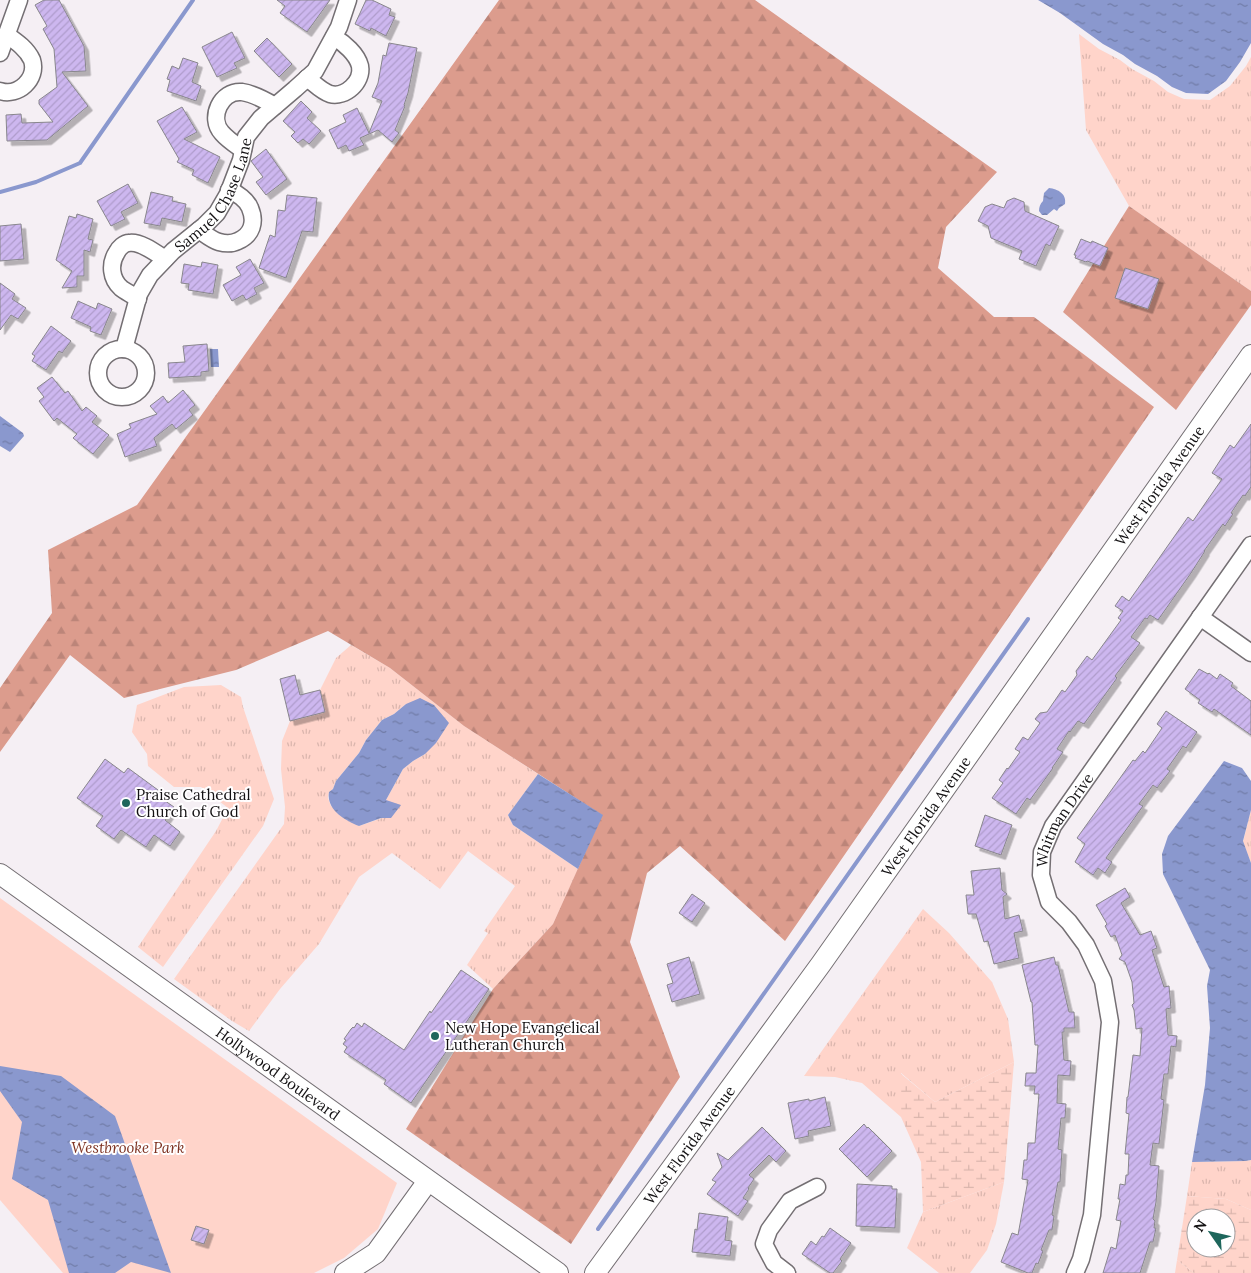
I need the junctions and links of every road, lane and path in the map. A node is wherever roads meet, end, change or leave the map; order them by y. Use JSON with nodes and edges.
{"nodes":[{"id":1,"x":19,"y":0,"type":"edge"},
{"id":2,"x":348,"y":0,"type":"edge"},
{"id":3,"x":7,"y":35,"type":"junction"},
{"id":4,"x":334,"y":37,"type":"junction"},
{"id":5,"x":0,"y":53,"type":"edge"},
{"id":6,"x":307,"y":78,"type":"junction"},
{"id":7,"x":0,"y":91,"type":"edge"},
{"id":8,"x":274,"y":106,"type":"junction"},
{"id":9,"x":244,"y":150,"type":"junction"},
{"id":10,"x":230,"y":190,"type":"junction"},
{"id":11,"x":199,"y":230,"type":"junction"},
{"id":12,"x":165,"y":259,"type":"junction"},
{"id":13,"x":138,"y":299,"type":"junction"},
{"id":14,"x":124,"y":349,"type":"dead end"},
{"id":15,"x":1251,"y":355,"type":"edge"},
{"id":16,"x":1251,"y":545,"type":"edge"},
{"id":17,"x":1200,"y":617,"type":"junction"},
{"id":18,"x":1251,"y":653,"type":"edge"},
{"id":19,"x":0,"y":874,"type":"edge"},
{"id":20,"x":428,"y":1181,"type":"junction"},
{"id":21,"x":817,"y":1187,"type":"dead end"},
{"id":22,"x":344,"y":1273,"type":"edge"},
{"id":23,"x":558,"y":1273,"type":"edge"},
{"id":24,"x":594,"y":1273,"type":"edge"},
{"id":25,"x":787,"y":1273,"type":"edge"},
{"id":26,"x":1075,"y":1273,"type":"edge"}],
"edges":[{"from":1,"to":3,"type":"street"},
{"from":2,"to":4,"type":"street","name":"Samuel Chase Lane"},
{"from":3,"to":5,"type":"street"},
{"from":3,"to":7,"type":"street"},
{"from":4,"to":6,"type":"street","name":"Samuel Chase Lane"},
{"from":4,"to":6,"type":"street"},
{"from":6,"to":8,"type":"street","name":"Samuel Chase Lane"},
{"from":8,"to":9,"type":"street","name":"Samuel Chase Lane"},
{"from":8,"to":9,"type":"street"},
{"from":9,"to":10,"type":"street","name":"Samuel Chase Lane"},
{"from":10,"to":11,"type":"street","name":"Samuel Chase Lane"},
{"from":10,"to":11,"type":"street"},
{"from":11,"to":12,"type":"street","name":"Samuel Chase Lane"},
{"from":12,"to":13,"type":"street","name":"Samuel Chase Lane"},
{"from":12,"to":13,"type":"street"},
{"from":13,"to":14,"type":"street","name":"Samuel Chase Lane"},
{"from":15,"to":24,"type":"street","name":"West Florida Avenue"},
{"from":16,"to":17,"type":"street","name":"Whitman Drive"},
{"from":17,"to":18,"type":"street"},
{"from":17,"to":26,"type":"street","name":"Whitman Drive"},
{"from":19,"to":20,"type":"street","name":"Hollywood Boulevard"},
{"from":20,"to":22,"type":"street"},
{"from":20,"to":23,"type":"street","name":"Hollywood Boulevard"},
{"from":21,"to":25,"type":"street"}]}
